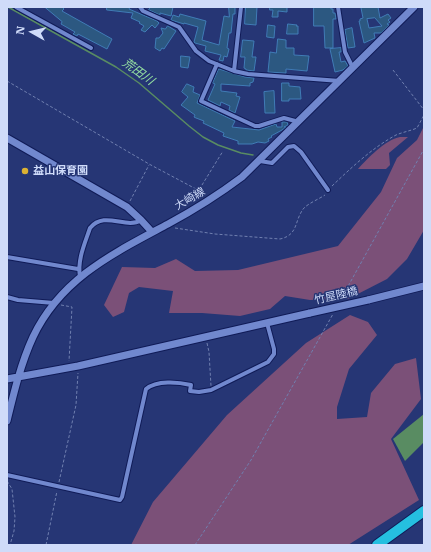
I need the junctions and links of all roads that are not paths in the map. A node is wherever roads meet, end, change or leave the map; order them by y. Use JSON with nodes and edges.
{"nodes":[{"id":1,"x":16,"y":7,"type":"edge"},
{"id":2,"x":140,"y":7,"type":"edge"},
{"id":3,"x":241,"y":7,"type":"edge"},
{"id":4,"x":338,"y":7,"type":"edge"},
{"id":5,"x":414,"y":7,"type":"edge"},
{"id":6,"x":91,"y":48,"type":"dead end"},
{"id":7,"x":217,"y":64,"type":"junction"},
{"id":8,"x":353,"y":68,"type":"junction"},
{"id":9,"x":234,"y":71,"type":"junction"},
{"id":10,"x":340,"y":81,"type":"junction"},
{"id":11,"x":299,"y":122,"type":"junction"},
{"id":12,"x":7,"y":138,"type":"edge"},
{"id":13,"x":260,"y":161,"type":"junction"},
{"id":14,"x":328,"y":190,"type":"road end"},
{"id":15,"x":142,"y":220,"type":"junction"},
{"id":16,"x":152,"y":232,"type":"junction"},
{"id":17,"x":7,"y":257,"type":"edge"},
{"id":18,"x":79,"y":273,"type":"junction"},
{"id":19,"x":424,"y":286,"type":"edge"},
{"id":20,"x":7,"y":297,"type":"edge"},
{"id":21,"x":55,"y":303,"type":"junction"},
{"id":22,"x":267,"y":323,"type":"junction"},
{"id":23,"x":18,"y":377,"type":"junction"},
{"id":24,"x":7,"y":379,"type":"edge"},
{"id":25,"x":7,"y":421,"type":"edge"},
{"id":26,"x":7,"y":475,"type":"edge"},
{"id":27,"x":424,"y":511,"type":"edge"},
{"id":28,"x":377,"y":545,"type":"edge"}],
"edges":[{"from":1,"to":6,"type":"street"},
{"from":2,"to":7,"type":"street"},
{"from":3,"to":9,"type":"street"},
{"from":4,"to":8,"type":"street"},
{"from":5,"to":8,"type":"street","name":"大崎線"},
{"from":7,"to":9,"type":"street"},
{"from":7,"to":11,"type":"street"},
{"from":8,"to":10,"type":"street","name":"大崎線"},
{"from":9,"to":10,"type":"street"},
{"from":10,"to":11,"type":"street","name":"大崎線"},
{"from":11,"to":13,"type":"street","name":"大崎線"},
{"from":12,"to":15,"type":"street"},
{"from":13,"to":14,"type":"street"},
{"from":13,"to":16,"type":"street","name":"大崎線"},
{"from":15,"to":16,"type":"street"},
{"from":15,"to":18,"type":"street"},
{"from":16,"to":18,"type":"street","name":"大崎線"},
{"from":17,"to":18,"type":"street"},
{"from":18,"to":21,"type":"street","name":"大崎線"},
{"from":19,"to":22,"type":"street","name":"竹屋陸橋","bridge":true},
{"from":20,"to":21,"type":"street"},
{"from":21,"to":23,"type":"street","name":"大崎線"},
{"from":22,"to":23,"type":"street","name":"竹屋陸橋"},
{"from":22,"to":26,"type":"street"},
{"from":23,"to":24,"type":"street","name":"竹屋陸橋"},
{"from":23,"to":25,"type":"street","name":"大崎線"},
{"from":27,"to":28,"type":"highway"}]}
